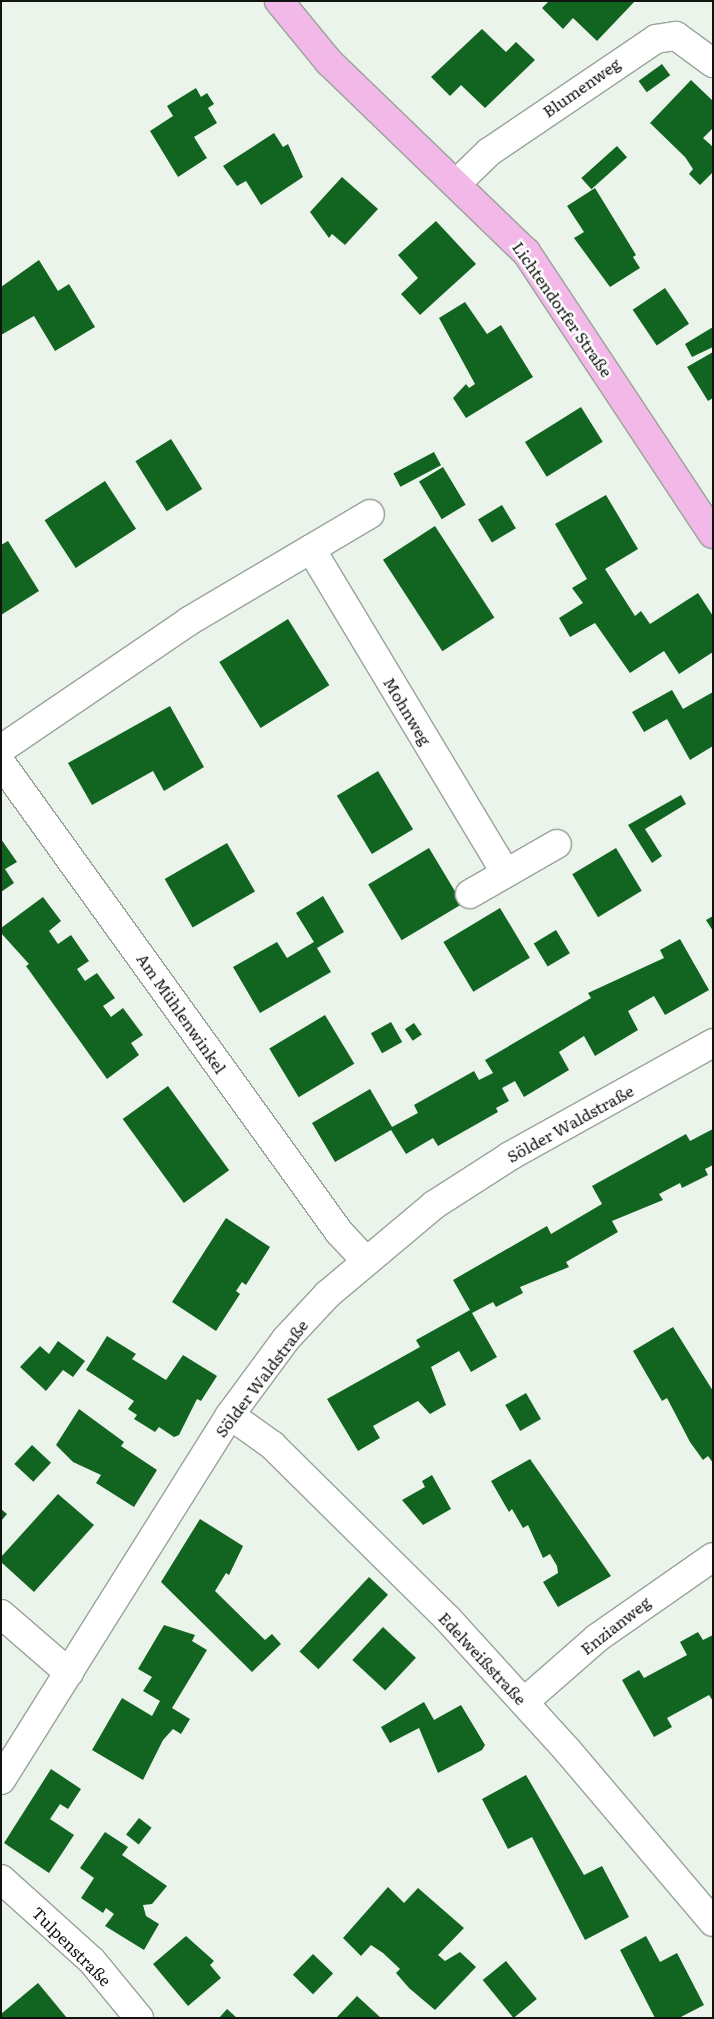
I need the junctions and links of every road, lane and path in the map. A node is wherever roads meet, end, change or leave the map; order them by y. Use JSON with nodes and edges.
{"nodes":[{"id":1,"x":279,"y":1,"type":"edge"},
{"id":2,"x":713,"y":64,"type":"edge"},
{"id":3,"x":458,"y":182,"type":"junction"},
{"id":4,"x":370,"y":514,"type":"dead end"},
{"id":5,"x":713,"y":534,"type":"edge"},
{"id":6,"x":312,"y":549,"type":"junction"},
{"id":7,"x":1,"y":750,"type":"edge"},
{"id":8,"x":1,"y":763,"type":"edge"},
{"id":9,"x":557,"y":844,"type":"dead end"},
{"id":10,"x":506,"y":873,"type":"junction"},
{"id":11,"x":470,"y":894,"type":"dead end"},
{"id":12,"x":713,"y":1043,"type":"edge"},
{"id":13,"x":365,"y":1260,"type":"junction"},
{"id":14,"x":230,"y":1415,"type":"junction"},
{"id":15,"x":713,"y":1557,"type":"edge"},
{"id":16,"x":1,"y":1614,"type":"edge"},
{"id":17,"x":70,"y":1673,"type":"junction"},
{"id":18,"x":524,"y":1702,"type":"junction"},
{"id":19,"x":1,"y":1780,"type":"edge"},
{"id":20,"x":1,"y":1879,"type":"edge"},
{"id":21,"x":713,"y":1922,"type":"edge"},
{"id":22,"x":139,"y":2018,"type":"edge"}],
"edges":[{"from":1,"to":3,"type":"main road","name":"Lichtendorfer Straße"},
{"from":2,"to":3,"type":"street","name":"Blumenweg"},
{"from":3,"to":5,"type":"main road","name":"Lichtendorfer Straße"},
{"from":4,"to":6,"type":"street"},
{"from":6,"to":7,"type":"street"},
{"from":6,"to":10,"type":"street","name":"Mohnweg"},
{"from":8,"to":13,"type":"street","name":"Am Mühlenwinkel"},
{"from":9,"to":10,"type":"street"},
{"from":10,"to":11,"type":"street"},
{"from":12,"to":13,"type":"street","name":"Sölder Waldstraße"},
{"from":13,"to":14,"type":"street","name":"Sölder Waldstraße"},
{"from":14,"to":17,"type":"street","name":"Sölder Waldstraße"},
{"from":14,"to":18,"type":"street","name":"Edelweißstraße"},
{"from":15,"to":18,"type":"street","name":"Enzianweg"},
{"from":16,"to":17,"type":"street"},
{"from":17,"to":19,"type":"street","name":"Sölder Waldstraße"},
{"from":18,"to":21,"type":"street","name":"Edelweißstraße"},
{"from":20,"to":22,"type":"street","name":"Tulpenstraße"}]}
